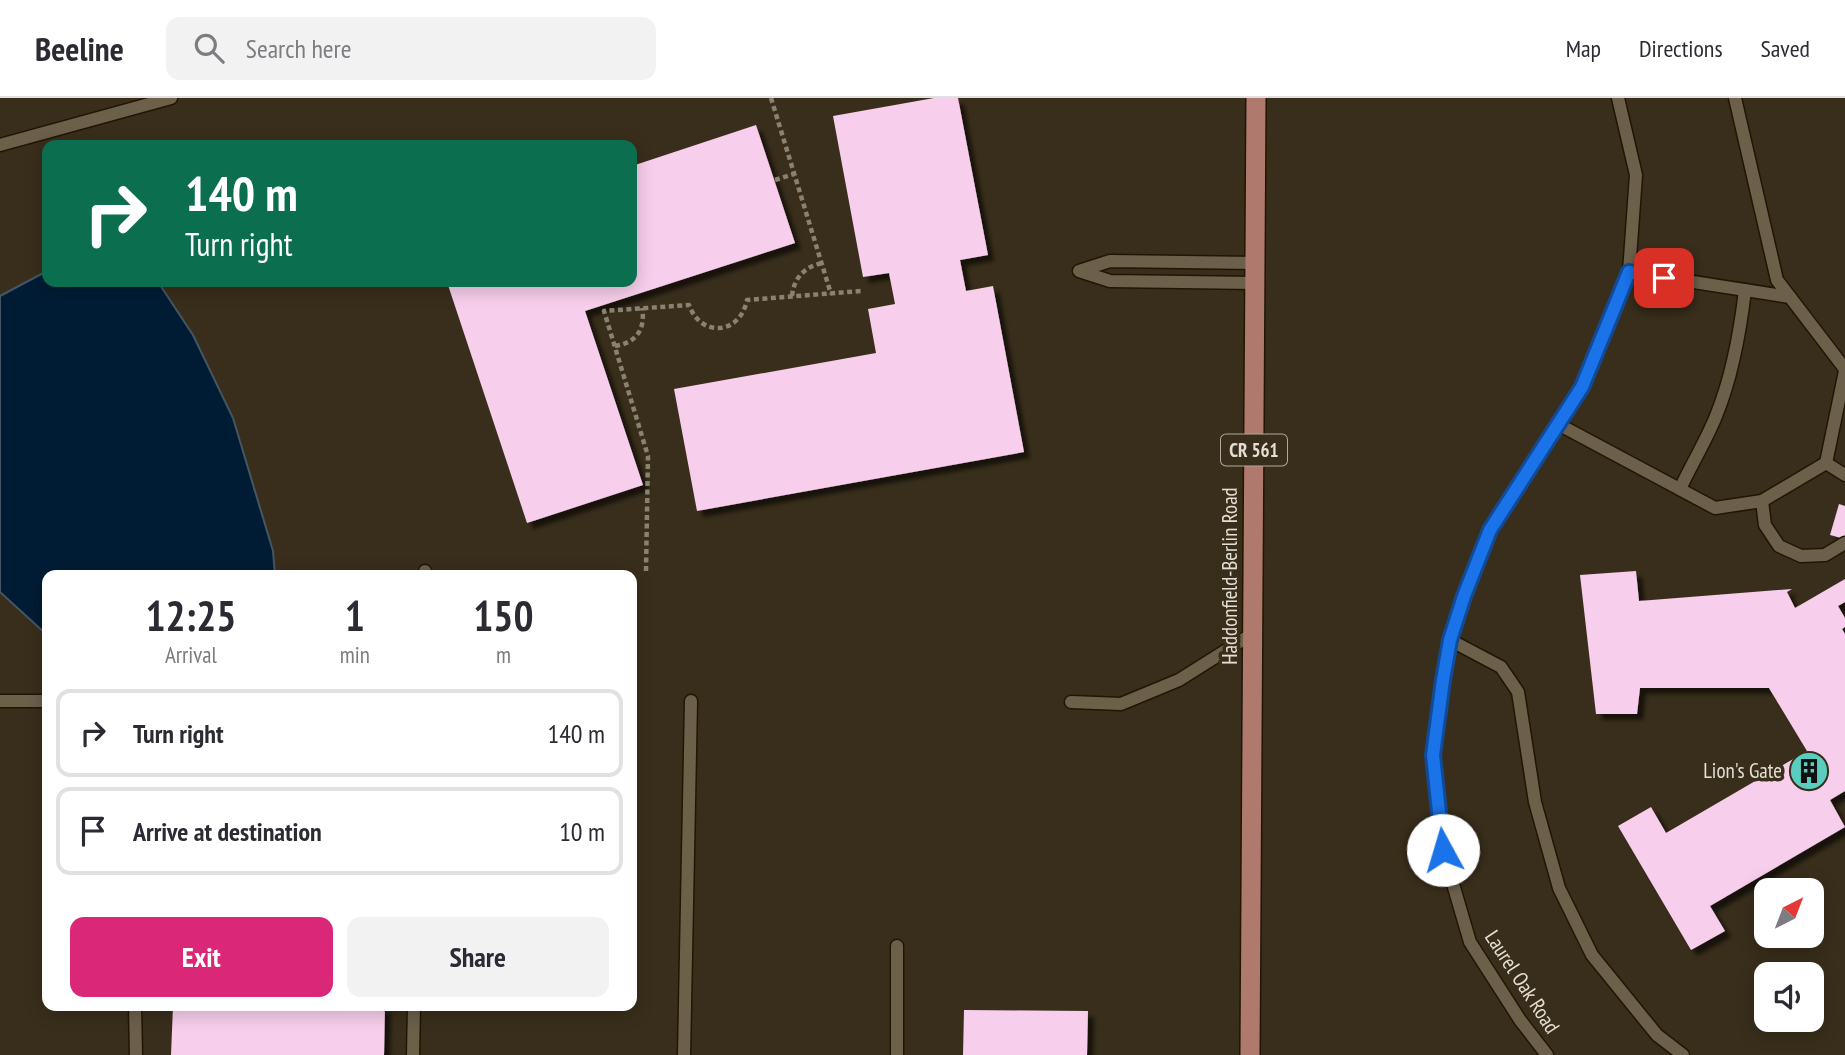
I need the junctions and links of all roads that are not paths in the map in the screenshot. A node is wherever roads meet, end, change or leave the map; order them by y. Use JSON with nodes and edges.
{"nodes":[{"id":1,"x":171,"y":98,"type":"edge"},
{"id":2,"x":1256,"y":98,"type":"edge"},
{"id":3,"x":1618,"y":98,"type":"edge"},
{"id":4,"x":1735,"y":98,"type":"edge"},
{"id":5,"x":0,"y":145,"type":"edge"},
{"id":6,"x":1629,"y":272,"type":"junction"},
{"id":7,"x":1255,"y":273,"type":"junction"},
{"id":8,"x":1745,"y":290,"type":"junction"},
{"id":9,"x":1790,"y":297,"type":"junction"},
{"id":10,"x":1845,"y":370,"type":"edge"},
{"id":11,"x":1558,"y":424,"type":"junction"},
{"id":12,"x":1826,"y":463,"type":"junction"},
{"id":13,"x":1845,"y":475,"type":"edge"},
{"id":14,"x":1680,"y":489,"type":"junction"},
{"id":15,"x":1762,"y":502,"type":"junction"},
{"id":16,"x":1845,"y":543,"type":"edge"},
{"id":17,"x":1252,"y":634,"type":"junction"},
{"id":18,"x":1450,"y":640,"type":"junction"},
{"id":19,"x":0,"y":701,"type":"edge"},
{"id":20,"x":42,"y":701,"type":"edge"},
{"id":21,"x":691,"y":701,"type":"dead end"},
{"id":22,"x":1071,"y":702,"type":"dead end"},
{"id":23,"x":897,"y":946,"type":"dead end"},
{"id":24,"x":135,"y":1011,"type":"edge"},
{"id":25,"x":414,"y":1011,"type":"edge"},
{"id":26,"x":136,"y":1055,"type":"edge"},
{"id":27,"x":413,"y":1055,"type":"edge"},
{"id":28,"x":684,"y":1055,"type":"edge"},
{"id":29,"x":897,"y":1055,"type":"edge"},
{"id":30,"x":1250,"y":1055,"type":"edge"},
{"id":31,"x":1547,"y":1055,"type":"edge"},
{"id":32,"x":1683,"y":1055,"type":"edge"}],
"edges":[{"from":1,"to":5,"type":"lane"},
{"from":2,"to":7,"type":"main road","name":"Haddonfield-Berlin Road","number":"CR 561"},
{"from":3,"to":6,"type":"lane","name":"Laurel Oak Road"},
{"from":4,"to":9,"type":"lane"},
{"from":6,"to":8,"type":"lane"},
{"from":6,"to":11,"type":"lane","name":"Laurel Oak Road"},
{"from":7,"to":7,"type":"lane"},
{"from":7,"to":17,"type":"main road","name":"Haddonfield-Berlin Road","number":"CR 561"},
{"from":8,"to":9,"type":"lane"},
{"from":8,"to":14,"type":"lane"},
{"from":9,"to":10,"type":"lane"},
{"from":10,"to":12,"type":"lane"},
{"from":11,"to":14,"type":"lane"},
{"from":11,"to":18,"type":"lane","name":"Laurel Oak Road"},
{"from":12,"to":13,"type":"lane"},
{"from":12,"to":15,"type":"lane"},
{"from":14,"to":15,"type":"lane"},
{"from":15,"to":16,"type":"lane"},
{"from":17,"to":22,"type":"lane"},
{"from":17,"to":30,"type":"main road","name":"Haddonfield-Berlin Road","number":"CR 561"},
{"from":18,"to":31,"type":"lane","name":"Laurel Oak Road"},
{"from":18,"to":32,"type":"lane"},
{"from":19,"to":20,"type":"lane"},
{"from":21,"to":28,"type":"lane"},
{"from":23,"to":29,"type":"lane"},
{"from":24,"to":26,"type":"lane"},
{"from":25,"to":27,"type":"lane"}]}
